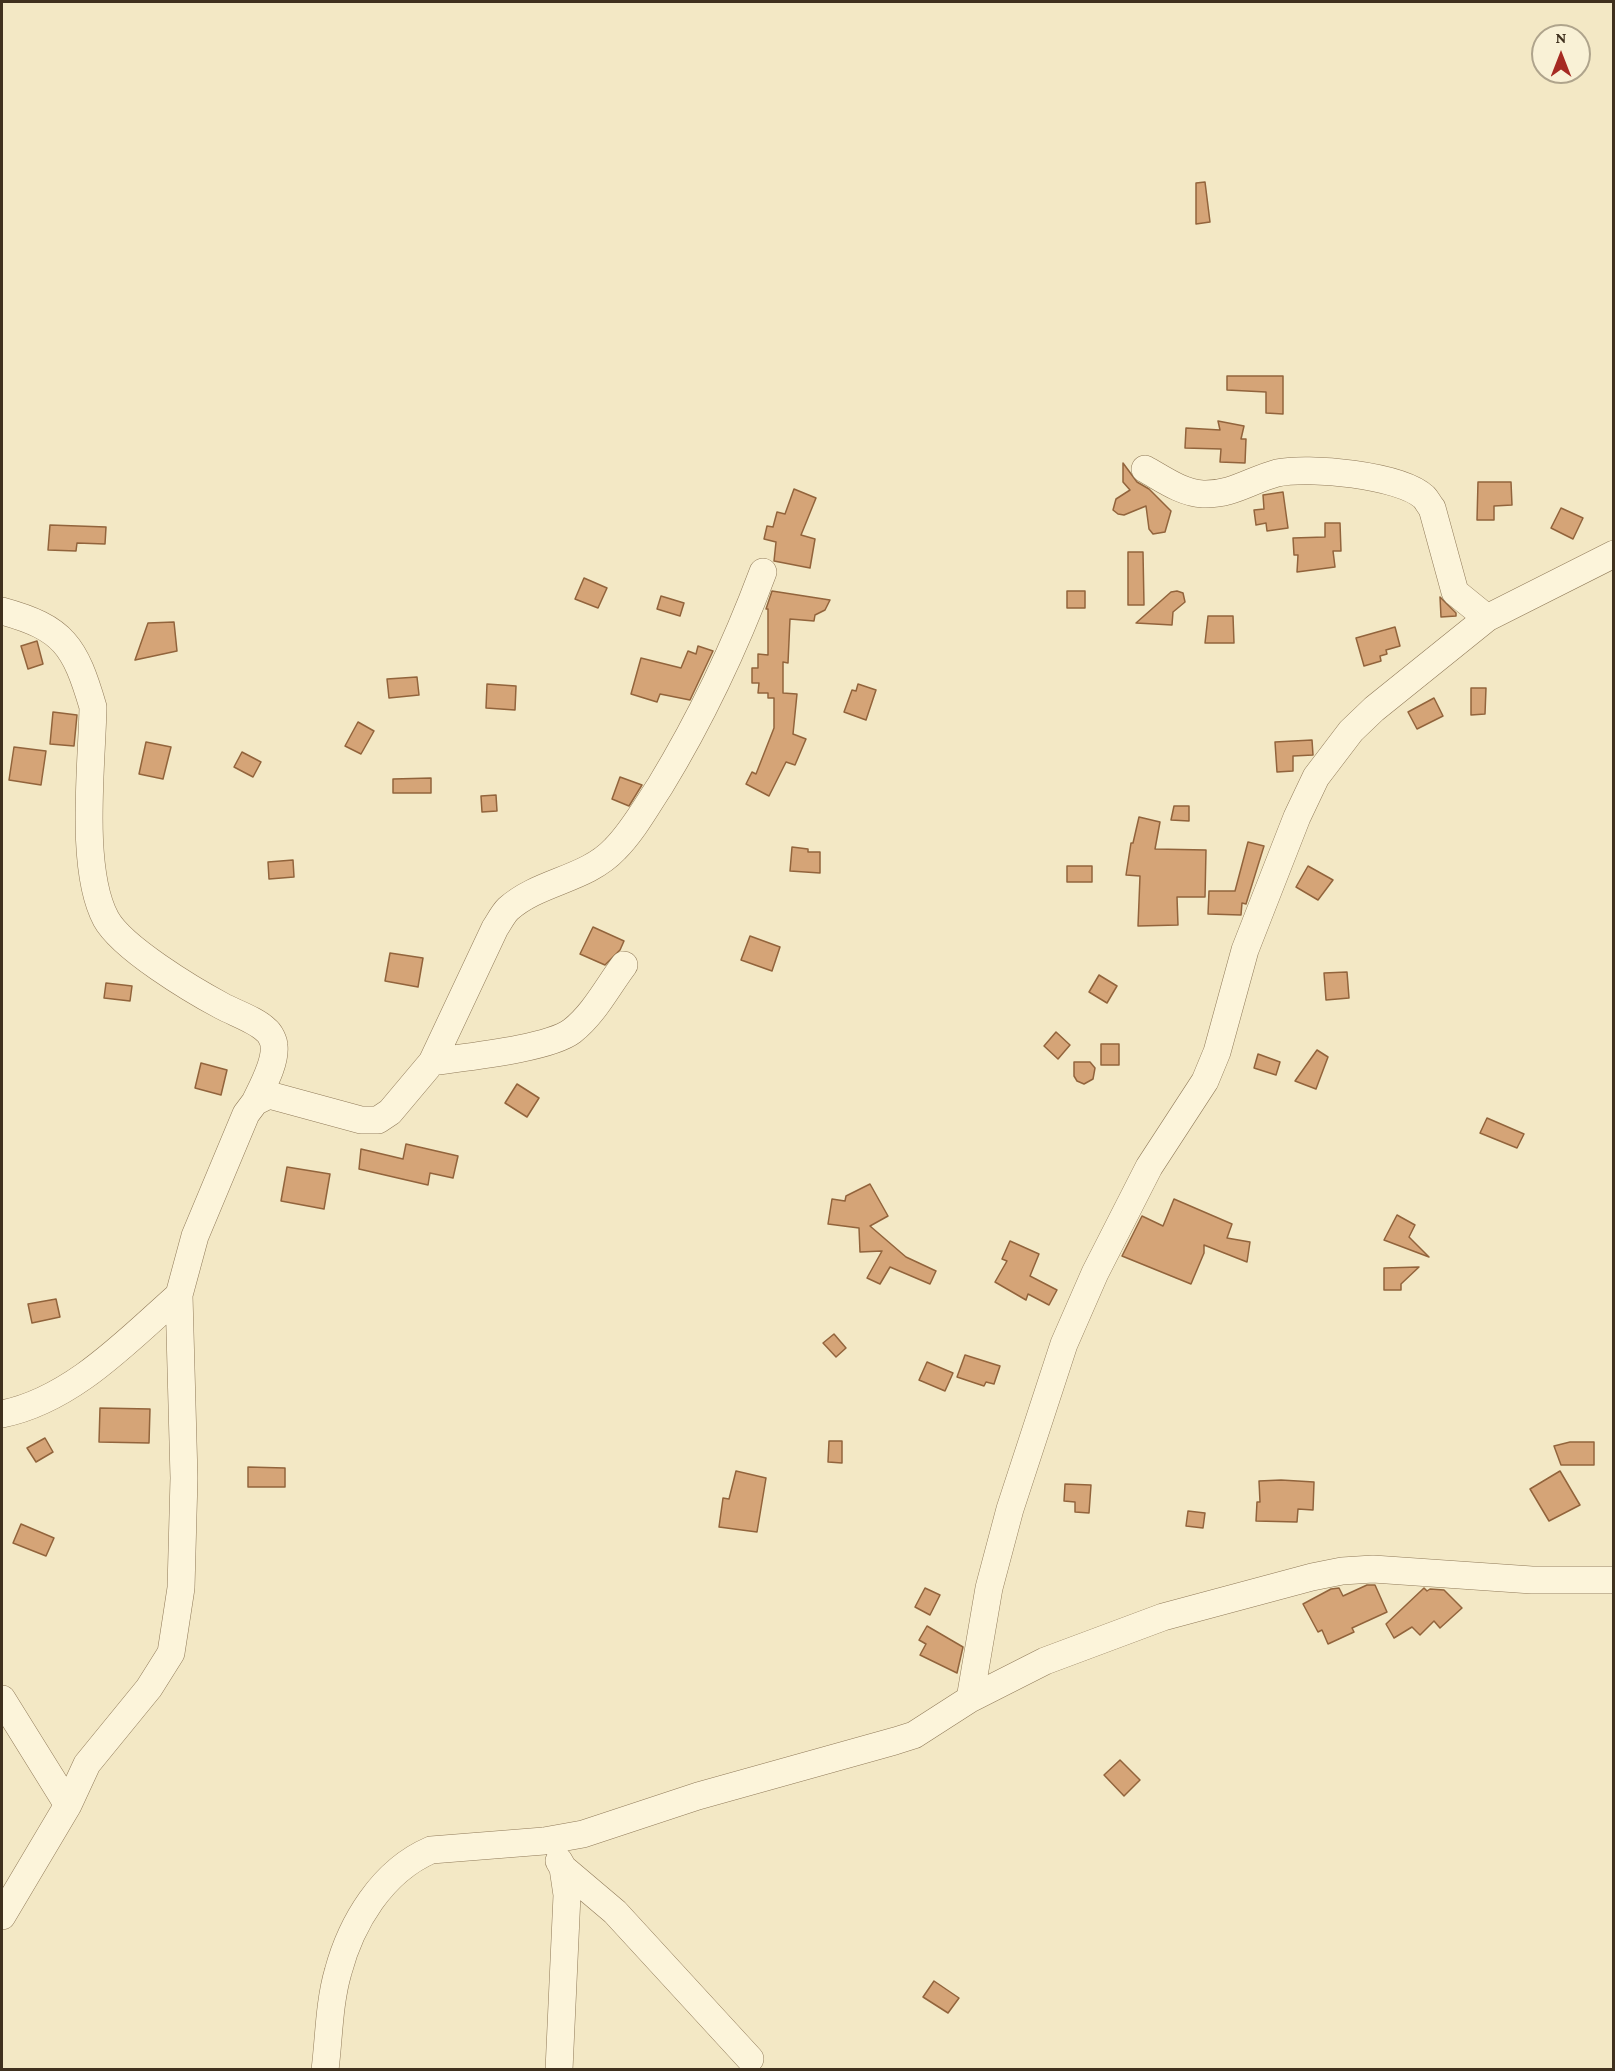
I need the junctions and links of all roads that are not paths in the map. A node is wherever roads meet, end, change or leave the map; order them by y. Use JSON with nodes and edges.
{"nodes":[{"id":1,"x":1145,"y":469,"type":"dead end"},
{"id":2,"x":1614,"y":554,"type":"edge"},
{"id":3,"x":763,"y":572,"type":"dead end"},
{"id":4,"x":2,"y":611,"type":"edge"},
{"id":5,"x":1487,"y":618,"type":"junction"},
{"id":6,"x":624,"y":965,"type":"dead end"},
{"id":7,"x":432,"y":1062,"type":"junction"},
{"id":8,"x":255,"y":1102,"type":"junction"},
{"id":9,"x":179,"y":1295,"type":"junction"},
{"id":10,"x":2,"y":1414,"type":"edge"},
{"id":11,"x":1614,"y":1581,"type":"edge"},
{"id":12,"x":970,"y":1699,"type":"junction"},
{"id":13,"x":2,"y":1700,"type":"edge"},
{"id":14,"x":68,"y":1805,"type":"junction"},
{"id":15,"x":544,"y":1841,"type":"junction"},
{"id":16,"x":563,"y":1869,"type":"junction"},
{"id":17,"x":2,"y":1916,"type":"edge"},
{"id":18,"x":750,"y":2059,"type":"dead end"},
{"id":19,"x":325,"y":2070,"type":"edge"},
{"id":20,"x":559,"y":2070,"type":"edge"}],
"edges":[{"from":1,"to":5,"type":"street"},
{"from":2,"to":5,"type":"street"},
{"from":3,"to":7,"type":"street"},
{"from":4,"to":8,"type":"street"},
{"from":5,"to":12,"type":"street"},
{"from":6,"to":7,"type":"street"},
{"from":7,"to":8,"type":"street"},
{"from":8,"to":9,"type":"street"},
{"from":9,"to":10,"type":"street"},
{"from":9,"to":14,"type":"street"},
{"from":11,"to":12,"type":"street"},
{"from":12,"to":15,"type":"street"},
{"from":13,"to":14,"type":"street"},
{"from":14,"to":17,"type":"street"},
{"from":15,"to":16,"type":"street"},
{"from":15,"to":19,"type":"street"},
{"from":16,"to":18,"type":"street"},
{"from":16,"to":20,"type":"street"}]}
